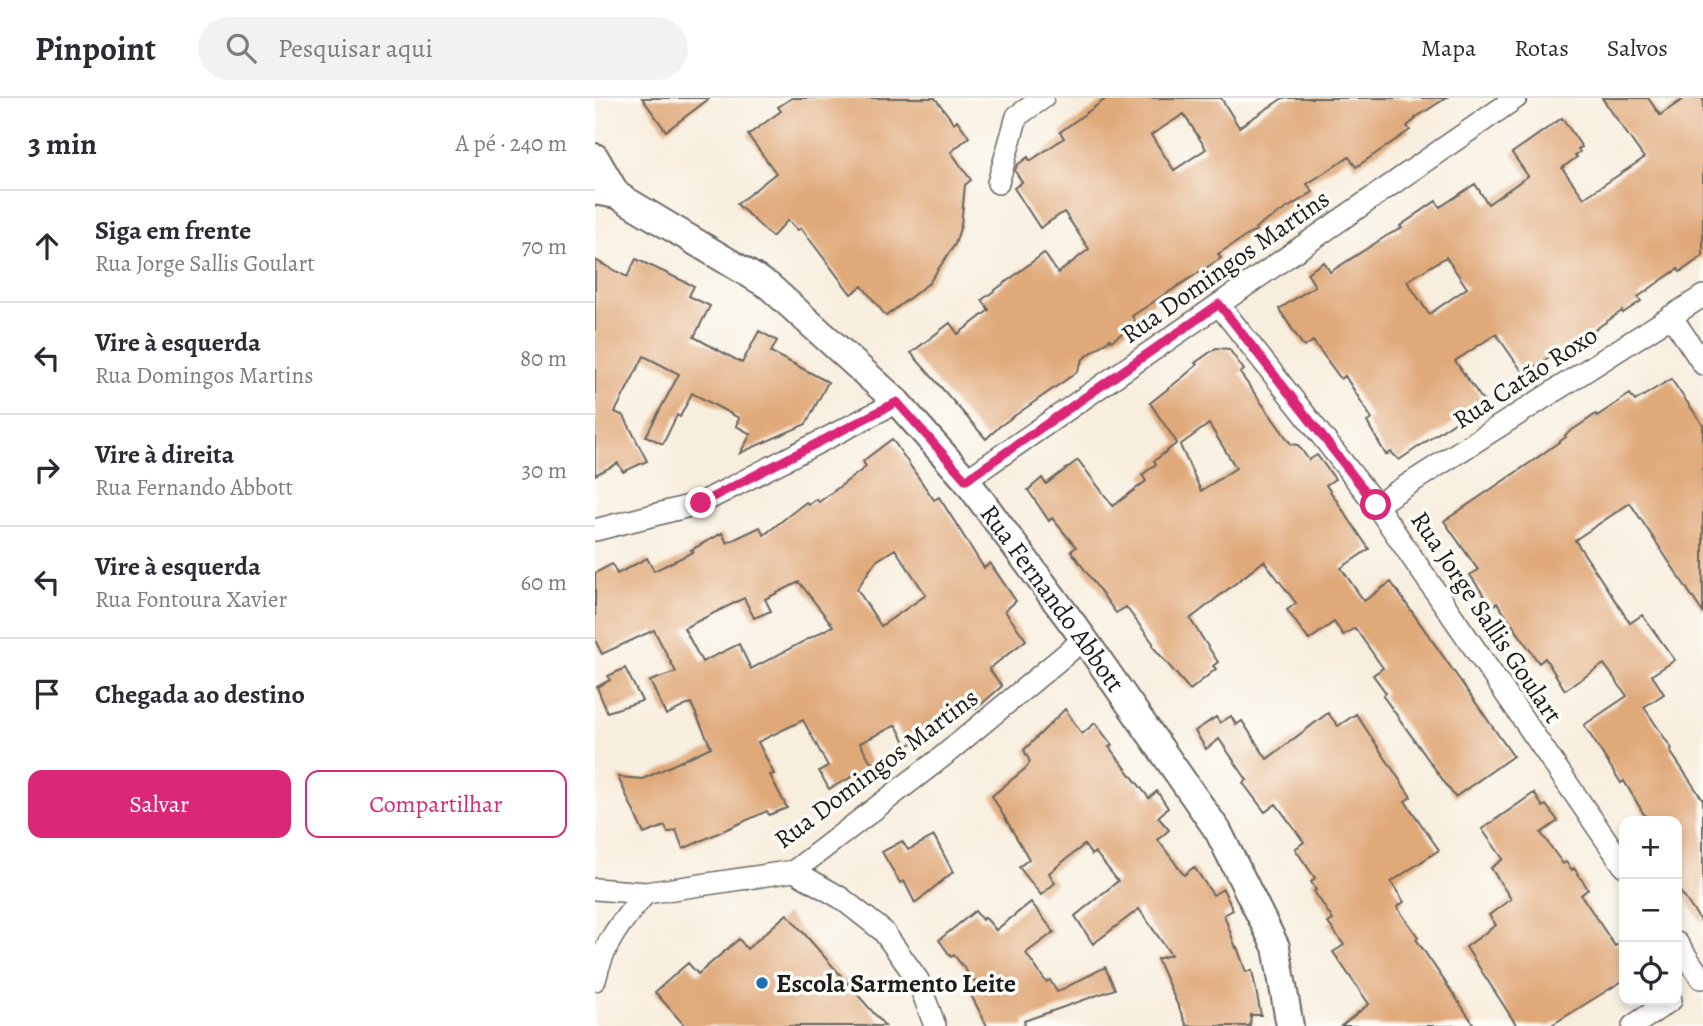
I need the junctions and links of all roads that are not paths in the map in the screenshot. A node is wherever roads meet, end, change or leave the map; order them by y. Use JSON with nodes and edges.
{"nodes":[{"id":1,"x":1043,"y":98,"type":"edge"},
{"id":2,"x":1516,"y":98,"type":"edge"},
{"id":3,"x":595,"y":157,"type":"edge"},
{"id":4,"x":998,"y":183,"type":"dead end"},
{"id":5,"x":606,"y":193,"type":"edge"},
{"id":6,"x":1703,"y":296,"type":"edge"},
{"id":7,"x":1219,"y":304,"type":"junction"},
{"id":8,"x":1671,"y":316,"type":"junction"},
{"id":9,"x":1703,"y":364,"type":"edge"},
{"id":10,"x":897,"y":402,"type":"junction"},
{"id":11,"x":966,"y":480,"type":"junction"},
{"id":12,"x":1376,"y":505,"type":"junction"},
{"id":13,"x":595,"y":530,"type":"edge"},
{"id":14,"x":1084,"y":639,"type":"junction"},
{"id":15,"x":1619,"y":859,"type":"edge"},
{"id":16,"x":794,"y":871,"type":"junction"},
{"id":17,"x":595,"y":889,"type":"edge"},
{"id":18,"x":646,"y":893,"type":"junction"},
{"id":19,"x":1682,"y":950,"type":"edge"},
{"id":20,"x":1702,"y":978,"type":"edge"},
{"id":21,"x":595,"y":980,"type":"edge"},
{"id":22,"x":1682,"y":992,"type":"edge"},
{"id":23,"x":1664,"y":1005,"type":"edge"},
{"id":24,"x":935,"y":1026,"type":"edge"},
{"id":25,"x":1290,"y":1026,"type":"edge"},
{"id":26,"x":1633,"y":1026,"type":"edge"}],
"edges":[{"from":1,"to":4,"type":"street"},
{"from":2,"to":7,"type":"street","name":"Rua Domingos Martins"},
{"from":3,"to":5,"type":"street"},
{"from":5,"to":10,"type":"street","name":"Rua Fernando Abbott"},
{"from":6,"to":8,"type":"street","name":"Rua Catão Roxo"},
{"from":7,"to":11,"type":"street","name":"Rua Domingos Martins"},
{"from":7,"to":12,"type":"street","name":"Rua Jorge Sallis Goulart"},
{"from":8,"to":9,"type":"street"},
{"from":8,"to":12,"type":"street","name":"Rua Catão Roxo"},
{"from":10,"to":11,"type":"street","name":"Rua Fernando Abbott"},
{"from":10,"to":13,"type":"street"},
{"from":11,"to":14,"type":"street","name":"Rua Fernando Abbott"},
{"from":12,"to":15,"type":"street","name":"Rua Jorge Sallis Goulart"},
{"from":14,"to":16,"type":"street","name":"Rua Domingos Martins"},
{"from":14,"to":25,"type":"street","name":"Rua Fernando Abbott"},
{"from":16,"to":18,"type":"street","name":"Rua Domingos Martins"},
{"from":16,"to":24,"type":"street"},
{"from":17,"to":18,"type":"street","name":"Rua Domingos Martins"},
{"from":18,"to":21,"type":"street"},
{"from":19,"to":20,"type":"street"},
{"from":20,"to":22,"type":"street"},
{"from":23,"to":26,"type":"street"}]}
